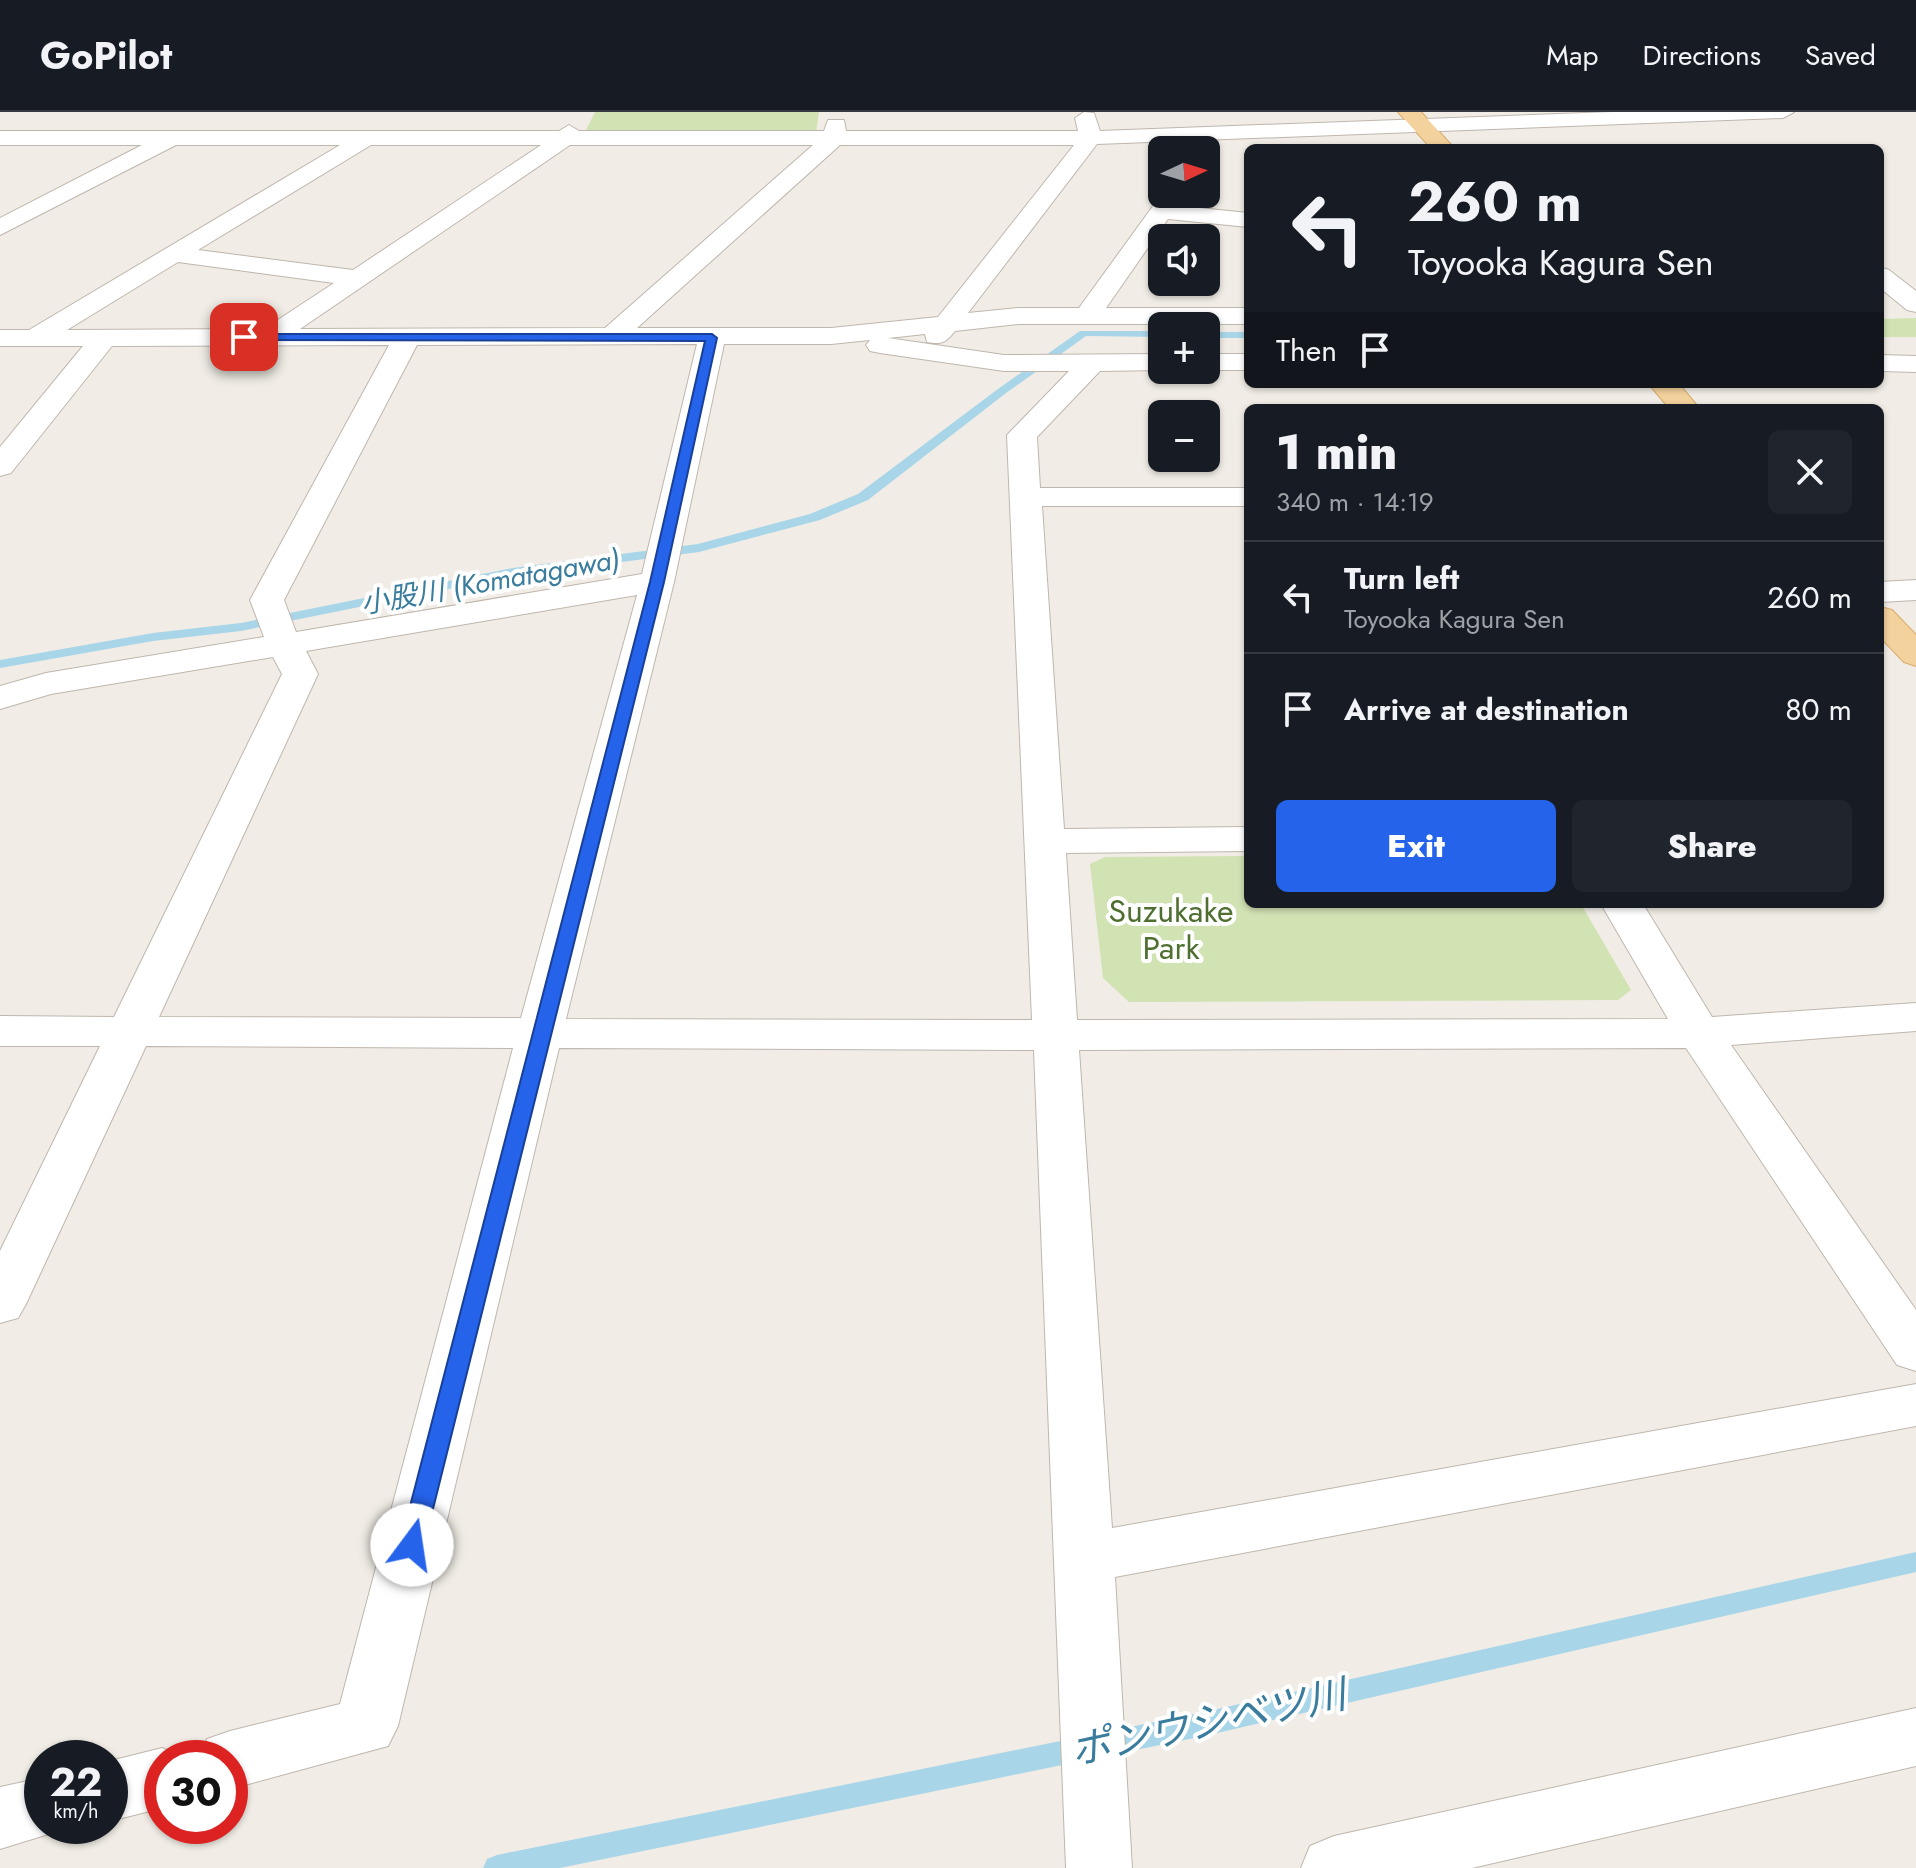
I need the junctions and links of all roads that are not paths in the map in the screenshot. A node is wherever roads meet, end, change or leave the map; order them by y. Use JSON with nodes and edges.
{"nodes":[{"id":1,"x":196,"y":112,"type":"edge"},
{"id":2,"x":387,"y":112,"type":"edge"},
{"id":3,"x":580,"y":112,"type":"edge"},
{"id":4,"x":838,"y":112,"type":"edge"},
{"id":5,"x":1085,"y":112,"type":"edge"},
{"id":6,"x":1783,"y":112,"type":"edge"},
{"id":7,"x":1675,"y":114,"type":"edge"},
{"id":8,"x":1415,"y":119,"type":"edge"},
{"id":9,"x":567,"y":137,"type":"junction"},
{"id":10,"x":0,"y":138,"type":"edge"},
{"id":11,"x":173,"y":138,"type":"junction"},
{"id":12,"x":367,"y":138,"type":"junction"},
{"id":13,"x":834,"y":138,"type":"junction"},
{"id":14,"x":1091,"y":138,"type":"junction"},
{"id":15,"x":1708,"y":140,"type":"dead end"},
{"id":16,"x":1439,"y":144,"type":"edge"},
{"id":17,"x":1244,"y":220,"type":"edge"},
{"id":18,"x":2,"y":225,"type":"edge"},
{"id":19,"x":174,"y":254,"type":"junction"},
{"id":20,"x":358,"y":278,"type":"junction"},
{"id":21,"x":1884,"y":278,"type":"edge"},
{"id":22,"x":1916,"y":304,"type":"edge"},
{"id":23,"x":1916,"y":310,"type":"edge"},
{"id":24,"x":1884,"y":311,"type":"edge"},
{"id":25,"x":1087,"y":316,"type":"junction"},
{"id":26,"x":1244,"y":316,"type":"edge"},
{"id":27,"x":945,"y":323,"type":"junction"},
{"id":28,"x":272,"y":336,"type":"junction"},
{"id":29,"x":831,"y":336,"type":"junction"},
{"id":30,"x":0,"y":338,"type":"edge"},
{"id":31,"x":34,"y":338,"type":"junction"},
{"id":32,"x":104,"y":338,"type":"junction"},
{"id":33,"x":407,"y":338,"type":"junction"},
{"id":34,"x":610,"y":338,"type":"junction"},
{"id":35,"x":712,"y":338,"type":"junction"},
{"id":36,"x":942,"y":356,"type":"junction"},
{"id":37,"x":1093,"y":362,"type":"junction"},
{"id":38,"x":1148,"y":362,"type":"edge"},
{"id":39,"x":1220,"y":362,"type":"edge"},
{"id":40,"x":1244,"y":362,"type":"edge"},
{"id":41,"x":1667,"y":388,"type":"edge"},
{"id":42,"x":1681,"y":404,"type":"edge"},
{"id":43,"x":0,"y":467,"type":"edge"},
{"id":44,"x":1026,"y":497,"type":"junction"},
{"id":45,"x":1244,"y":497,"type":"edge"},
{"id":46,"x":661,"y":561,"type":"junction"},
{"id":47,"x":1916,"y":590,"type":"edge"},
{"id":48,"x":1884,"y":592,"type":"edge"},
{"id":49,"x":1884,"y":621,"type":"edge"},
{"id":50,"x":284,"y":641,"type":"junction"},
{"id":51,"x":1916,"y":655,"type":"edge"},
{"id":52,"x":0,"y":698,"type":"edge"},
{"id":53,"x":1244,"y":839,"type":"edge"},
{"id":54,"x":1044,"y":841,"type":"junction"},
{"id":55,"x":1624,"y":908,"type":"edge"},
{"id":56,"x":1916,"y":1017,"type":"edge"},
{"id":57,"x":0,"y":1031,"type":"edge"},
{"id":58,"x":540,"y":1031,"type":"junction"},
{"id":59,"x":127,"y":1032,"type":"junction"},
{"id":60,"x":1699,"y":1033,"type":"junction"},
{"id":61,"x":1054,"y":1035,"type":"junction"},
{"id":62,"x":0,"y":1304,"type":"edge"},
{"id":63,"x":1916,"y":1351,"type":"edge"},
{"id":64,"x":1916,"y":1405,"type":"edge"},
{"id":65,"x":1085,"y":1558,"type":"junction"},
{"id":66,"x":1916,"y":1737,"type":"edge"},
{"id":67,"x":248,"y":1756,"type":"edge"},
{"id":68,"x":24,"y":1812,"type":"edge"},
{"id":69,"x":0,"y":1818,"type":"edge"},
{"id":70,"x":1098,"y":1840,"type":"edge"},
{"id":71,"x":1334,"y":1868,"type":"edge"}],
"edges":[{"from":1,"to":11,"type":"street"},
{"from":2,"to":12,"type":"street"},
{"from":3,"to":9,"type":"street"},
{"from":4,"to":13,"type":"street"},
{"from":5,"to":14,"type":"street"},
{"from":6,"to":7,"type":"street"},
{"from":7,"to":8,"type":"street"},
{"from":7,"to":15,"type":"street"},
{"from":8,"to":14,"type":"street"},
{"from":8,"to":16,"type":"main road"},
{"from":9,"to":12,"type":"street"},
{"from":9,"to":13,"type":"street"},
{"from":9,"to":20,"type":"street"},
{"from":10,"to":11,"type":"street"},
{"from":11,"to":12,"type":"street"},
{"from":11,"to":18,"type":"street"},
{"from":12,"to":19,"type":"street"},
{"from":13,"to":14,"type":"street"},
{"from":13,"to":34,"type":"street"},
{"from":14,"to":27,"type":"street"},
{"from":17,"to":25,"type":"street"},
{"from":19,"to":20,"type":"street"},
{"from":19,"to":31,"type":"street"},
{"from":20,"to":28,"type":"street"},
{"from":21,"to":22,"type":"street"},
{"from":23,"to":24,"type":"street"},
{"from":25,"to":26,"type":"street"},
{"from":25,"to":27,"type":"street"},
{"from":27,"to":29,"type":"street"},
{"from":27,"to":36,"type":"street"},
{"from":28,"to":32,"type":"street"},
{"from":28,"to":33,"type":"street"},
{"from":29,"to":35,"type":"street"},
{"from":29,"to":36,"type":"street"},
{"from":30,"to":31,"type":"street"},
{"from":31,"to":32,"type":"street"},
{"from":32,"to":43,"type":"street"},
{"from":33,"to":34,"type":"street"},
{"from":33,"to":50,"type":"street"},
{"from":34,"to":35,"type":"street"},
{"from":35,"to":46,"type":"street"},
{"from":36,"to":37,"type":"street"},
{"from":37,"to":38,"type":"street"},
{"from":37,"to":44,"type":"street"},
{"from":39,"to":40,"type":"street"},
{"from":41,"to":42,"type":"main road"},
{"from":44,"to":45,"type":"street"},
{"from":44,"to":54,"type":"street"},
{"from":46,"to":50,"type":"street"},
{"from":46,"to":58,"type":"street"},
{"from":47,"to":48,"type":"street"},
{"from":49,"to":51,"type":"main road"},
{"from":50,"to":52,"type":"street"},
{"from":50,"to":59,"type":"street"},
{"from":53,"to":54,"type":"street"},
{"from":54,"to":61,"type":"street"},
{"from":55,"to":60,"type":"street"},
{"from":56,"to":60,"type":"street"},
{"from":57,"to":59,"type":"street"},
{"from":58,"to":59,"type":"street"},
{"from":58,"to":61,"type":"street"},
{"from":58,"to":67,"type":"street"},
{"from":59,"to":62,"type":"street"},
{"from":60,"to":61,"type":"street"},
{"from":60,"to":63,"type":"street"},
{"from":61,"to":65,"type":"street"},
{"from":64,"to":65,"type":"street"},
{"from":65,"to":70,"type":"street"},
{"from":66,"to":71,"type":"street"},
{"from":68,"to":69,"type":"street"}]}
